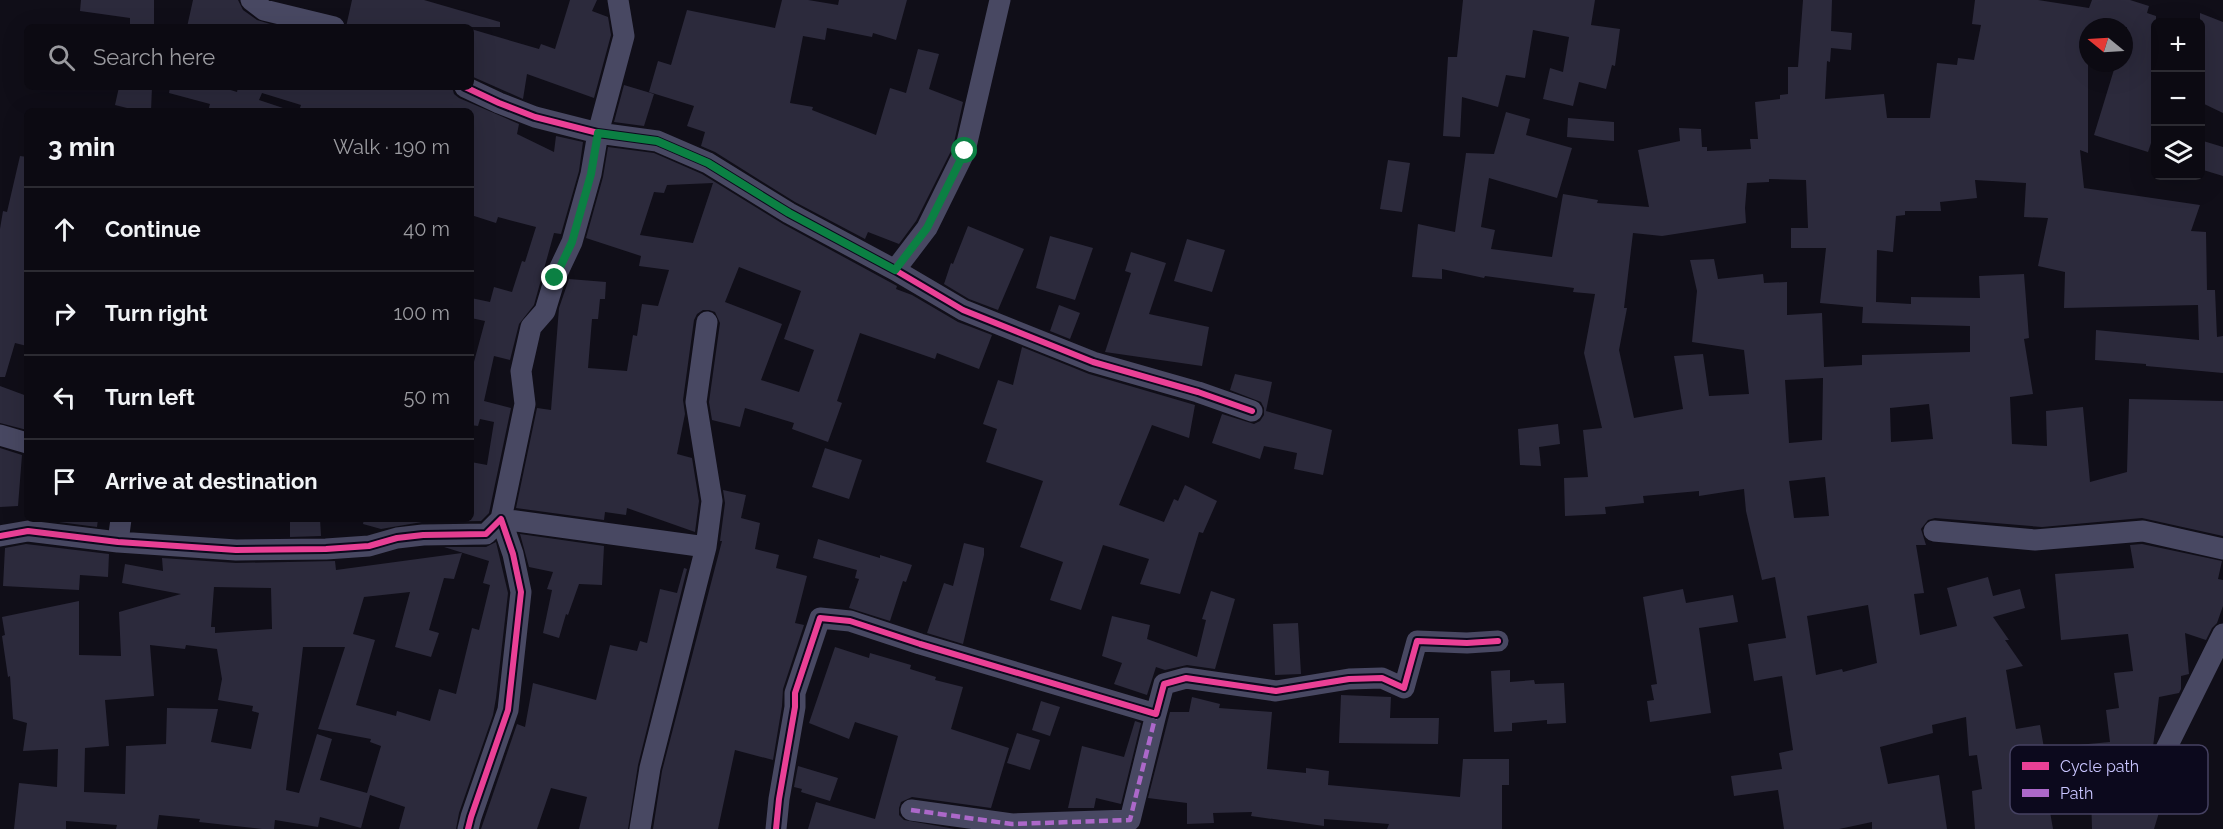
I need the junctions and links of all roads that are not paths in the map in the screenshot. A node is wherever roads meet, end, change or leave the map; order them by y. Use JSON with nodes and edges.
{"nodes":[{"id":1,"x":251,"y":0,"type":"edge"},
{"id":2,"x":618,"y":0,"type":"edge"},
{"id":3,"x":1000,"y":0,"type":"edge"},
{"id":4,"x":322,"y":24,"type":"edge"},
{"id":5,"x":471,"y":90,"type":"edge"},
{"id":6,"x":598,"y":133,"type":"junction"},
{"id":7,"x":895,"y":270,"type":"junction"},
{"id":8,"x":707,"y":322,"type":"dead end"},
{"id":9,"x":1252,"y":411,"type":"dead end"},
{"id":10,"x":0,"y":435,"type":"edge"},
{"id":11,"x":24,"y":442,"type":"edge"},
{"id":12,"x":501,"y":519,"type":"junction"},
{"id":13,"x":121,"y":522,"type":"edge"},
{"id":14,"x":28,"y":525,"type":"edge"},
{"id":15,"x":397,"y":528,"type":"edge"},
{"id":16,"x":1934,"y":531,"type":"dead end"},
{"id":17,"x":0,"y":536,"type":"edge"},
{"id":18,"x":118,"y":542,"type":"junction"},
{"id":19,"x":706,"y":548,"type":"junction"},
{"id":20,"x":2223,"y":549,"type":"edge"},
{"id":21,"x":2223,"y":634,"type":"edge"},
{"id":22,"x":1498,"y":641,"type":"dead end"},
{"id":23,"x":1156,"y":714,"type":"junction"},
{"id":24,"x":2168,"y":745,"type":"edge"},
{"id":25,"x":911,"y":810,"type":"dead end"},
{"id":26,"x":1130,"y":824,"type":"edge"},
{"id":27,"x":468,"y":829,"type":"edge"},
{"id":28,"x":640,"y":829,"type":"edge"},
{"id":29,"x":776,"y":829,"type":"edge"}],
"edges":[{"from":1,"to":4,"type":"street"},
{"from":2,"to":6,"type":"street"},
{"from":3,"to":7,"type":"street"},
{"from":5,"to":6,"type":"street"},
{"from":6,"to":7,"type":"street"},
{"from":6,"to":12,"type":"street"},
{"from":7,"to":9,"type":"street"},
{"from":8,"to":19,"type":"street"},
{"from":10,"to":11,"type":"street"},
{"from":12,"to":15,"type":"street"},
{"from":12,"to":19,"type":"street"},
{"from":12,"to":27,"type":"street"},
{"from":13,"to":18,"type":"street"},
{"from":14,"to":17,"type":"street"},
{"from":14,"to":18,"type":"street"},
{"from":15,"to":18,"type":"street"},
{"from":16,"to":20,"type":"street"},
{"from":19,"to":28,"type":"street"},
{"from":21,"to":24,"type":"street"},
{"from":22,"to":23,"type":"street"},
{"from":23,"to":26,"type":"street"},
{"from":23,"to":29,"type":"street"},
{"from":25,"to":26,"type":"street"}]}
